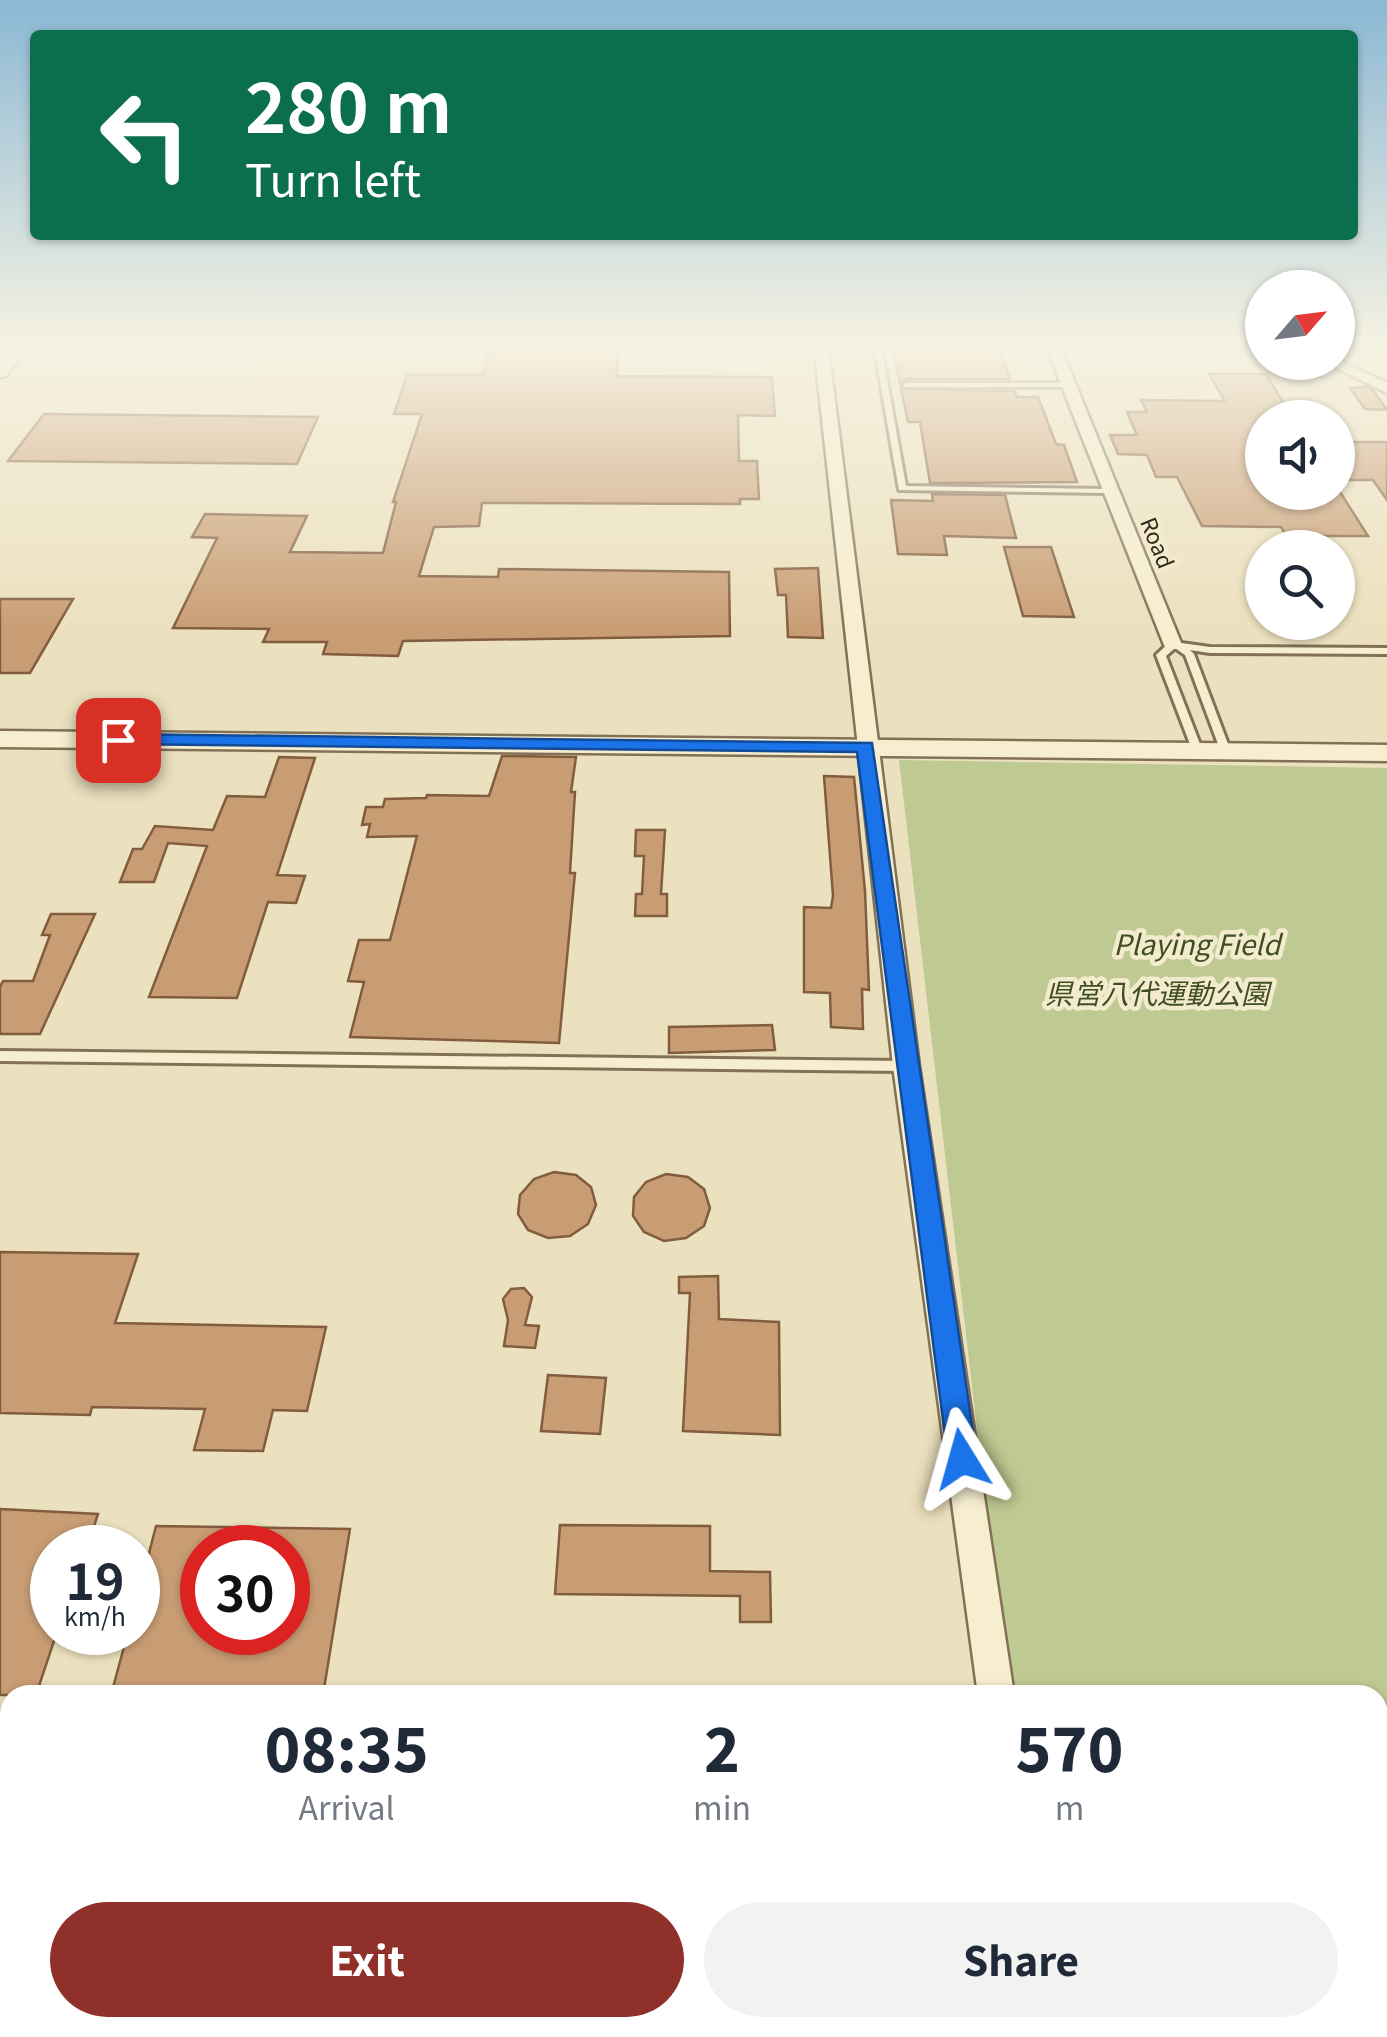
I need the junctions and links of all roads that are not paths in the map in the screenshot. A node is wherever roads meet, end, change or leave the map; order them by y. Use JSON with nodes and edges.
{"nodes":[{"id":1,"x":832,"y":441,"type":"edge"},
{"id":2,"x":893,"y":441,"type":"edge"},
{"id":3,"x":1089,"y":441,"type":"edge"},
{"id":4,"x":1091,"y":441,"type":"edge"},
{"id":5,"x":1108,"y":491,"type":"junction"},
{"id":6,"x":1174,"y":645,"type":"junction"},
{"id":7,"x":1387,"y":651,"type":"edge"},
{"id":8,"x":0,"y":739,"type":"edge"},
{"id":9,"x":866,"y":747,"type":"junction"},
{"id":10,"x":1198,"y":752,"type":"junction"},
{"id":11,"x":1226,"y":752,"type":"junction"},
{"id":12,"x":1387,"y":753,"type":"edge"},
{"id":13,"x":0,"y":1056,"type":"edge"},
{"id":14,"x":906,"y":1066,"type":"junction"},
{"id":15,"x":995,"y":1685,"type":"edge"}],
"edges":[{"from":1,"to":9,"type":"street"},
{"from":2,"to":5,"type":"lane"},
{"from":3,"to":5,"type":"lane"},
{"from":4,"to":6,"type":"street","name":"Road"},
{"from":5,"to":6,"type":"lane"},
{"from":6,"to":7,"type":"lane"},
{"from":6,"to":10,"type":"lane"},
{"from":6,"to":11,"type":"lane"},
{"from":8,"to":9,"type":"street"},
{"from":9,"to":10,"type":"street"},
{"from":9,"to":14,"type":"street"},
{"from":10,"to":11,"type":"street"},
{"from":11,"to":12,"type":"street"},
{"from":13,"to":14,"type":"lane"},
{"from":14,"to":15,"type":"street"}]}
